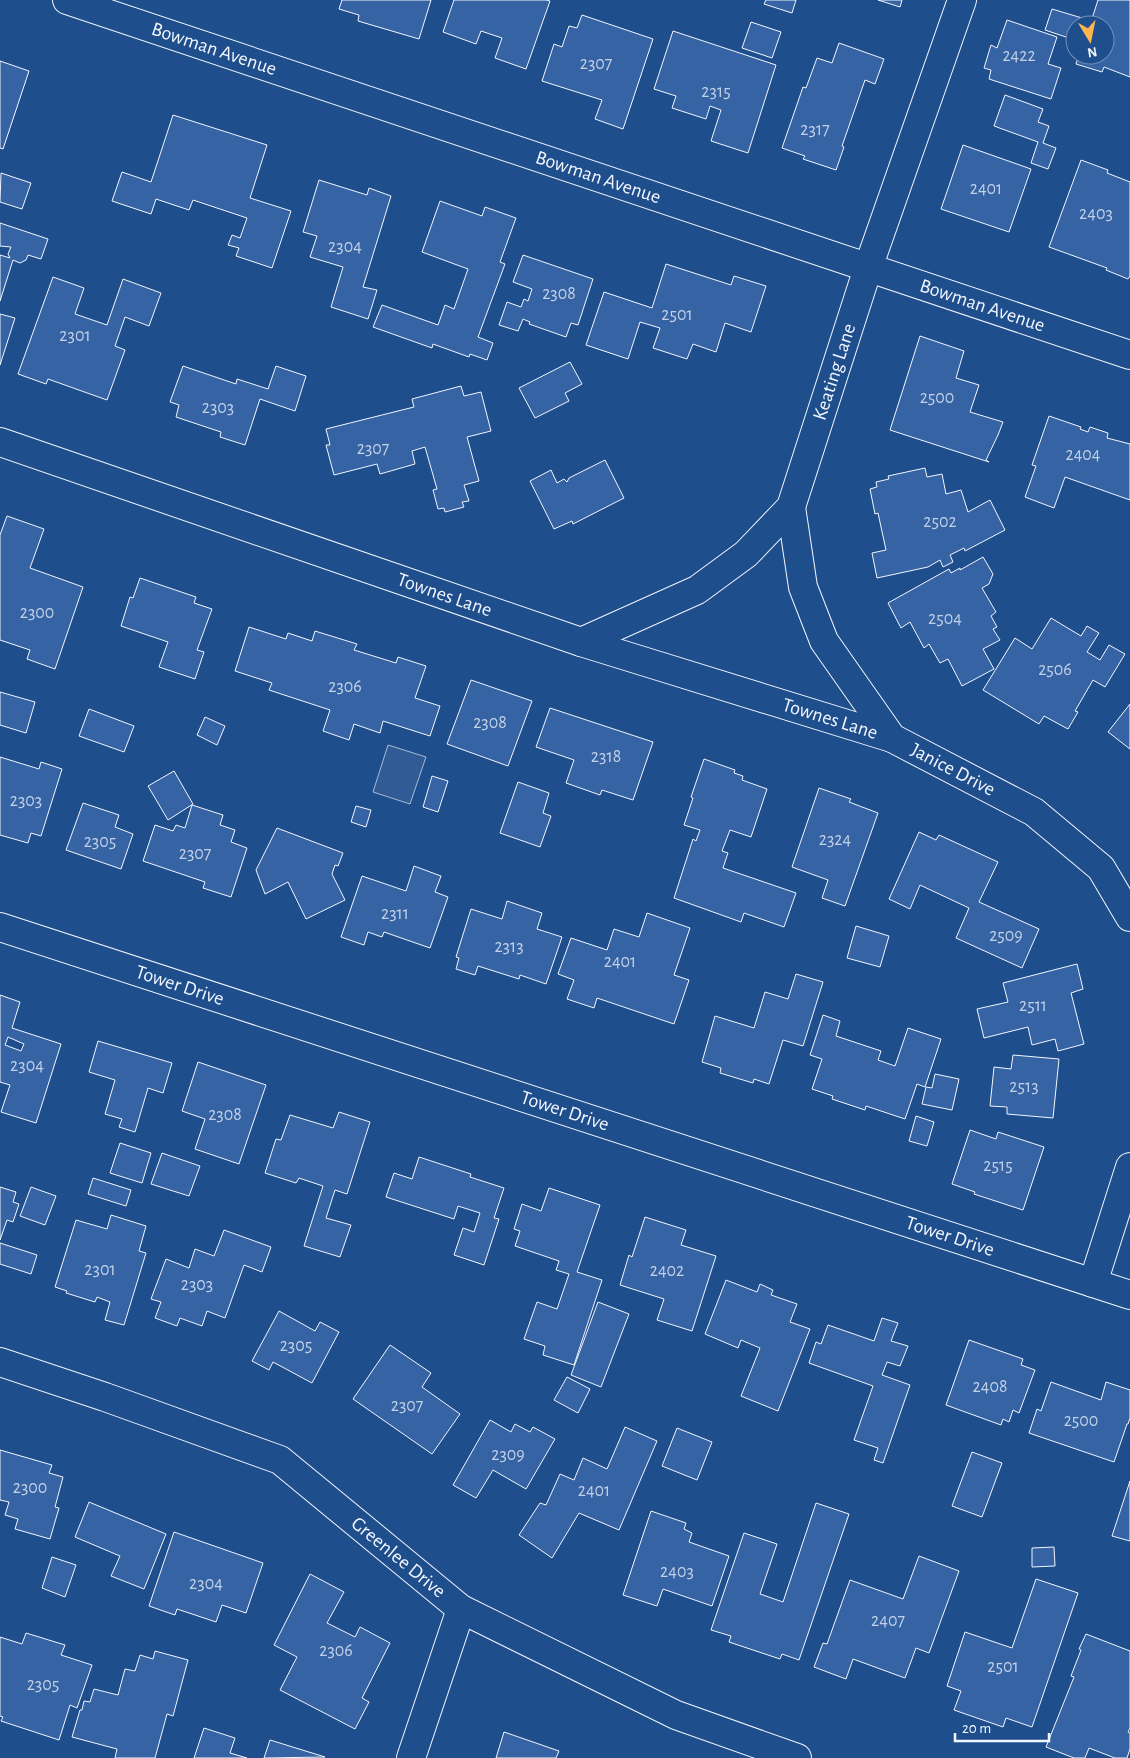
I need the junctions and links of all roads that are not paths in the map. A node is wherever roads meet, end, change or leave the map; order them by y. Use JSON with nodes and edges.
{"nodes":[{"id":1,"x":66,"y":0,"type":"edge"},
{"id":2,"x":962,"y":0,"type":"edge"},
{"id":3,"x":868,"y":268,"type":"junction"},
{"id":4,"x":1130,"y":355,"type":"edge"},
{"id":5,"x":0,"y":442,"type":"edge"},
{"id":6,"x":791,"y":507,"type":"junction"},
{"id":7,"x":581,"y":642,"type":"junction"},
{"id":8,"x":892,"y":738,"type":"junction"},
{"id":9,"x":1130,"y":917,"type":"edge"},
{"id":10,"x":0,"y":927,"type":"edge"},
{"id":11,"x":1130,"y":1167,"type":"edge"},
{"id":12,"x":1092,"y":1282,"type":"junction"},
{"id":13,"x":1130,"y":1295,"type":"edge"},
{"id":14,"x":0,"y":1362,"type":"edge"},
{"id":15,"x":461,"y":1610,"type":"junction"},
{"id":16,"x":412,"y":1758,"type":"edge"},
{"id":17,"x":797,"y":1758,"type":"edge"}],
"edges":[{"from":1,"to":3,"type":"street","name":"Bowman Avenue"},
{"from":2,"to":3,"type":"street","name":"Keating Lane"},
{"from":3,"to":4,"type":"street","name":"Bowman Avenue"},
{"from":3,"to":6,"type":"street","name":"Keating Lane"},
{"from":5,"to":7,"type":"street","name":"Townes Lane"},
{"from":6,"to":7,"type":"street","name":"Keating Lane"},
{"from":6,"to":8,"type":"street","name":"Janice Drive"},
{"from":7,"to":8,"type":"street","name":"Townes Lane"},
{"from":8,"to":9,"type":"street","name":"Janice Drive"},
{"from":10,"to":12,"type":"street","name":"Tower Drive"},
{"from":11,"to":12,"type":"street"},
{"from":12,"to":13,"type":"street","name":"Tower Drive"},
{"from":14,"to":15,"type":"street","name":"Greenlee Drive"},
{"from":15,"to":16,"type":"street"},
{"from":15,"to":17,"type":"street","name":"Greenlee Drive"}]}
